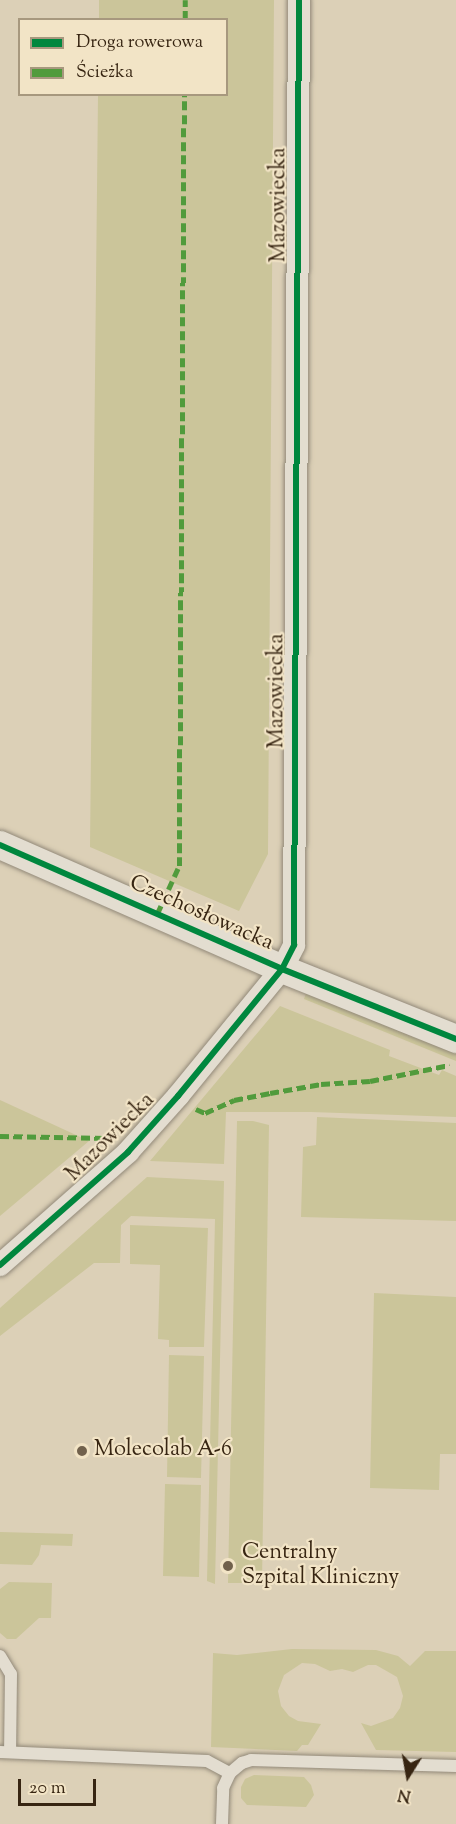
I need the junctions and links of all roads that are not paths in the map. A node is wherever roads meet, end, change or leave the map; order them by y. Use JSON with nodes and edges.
{"nodes":[{"id":1,"x":299,"y":0,"type":"edge"},
{"id":2,"x":0,"y":845,"type":"edge"},
{"id":3,"x":282,"y":969,"type":"junction"},
{"id":4,"x":456,"y":1040,"type":"edge"},
{"id":5,"x":0,"y":1265,"type":"edge"},
{"id":6,"x":0,"y":1656,"type":"edge"},
{"id":7,"x":5,"y":1752,"type":"edge"},
{"id":8,"x":456,"y":1767,"type":"edge"},
{"id":9,"x":230,"y":1773,"type":"junction"},
{"id":10,"x":222,"y":1824,"type":"edge"}],
"edges":[{"from":1,"to":3,"type":"street","name":"Mazowiecka"},
{"from":2,"to":3,"type":"street","name":"Czechosłowacka"},
{"from":3,"to":4,"type":"street","name":"Czechosłowacka"},
{"from":3,"to":5,"type":"street","name":"Mazowiecka"},
{"from":6,"to":7,"type":"lane"},
{"from":7,"to":9,"type":"lane"},
{"from":8,"to":9,"type":"lane"},
{"from":9,"to":10,"type":"lane"}]}
